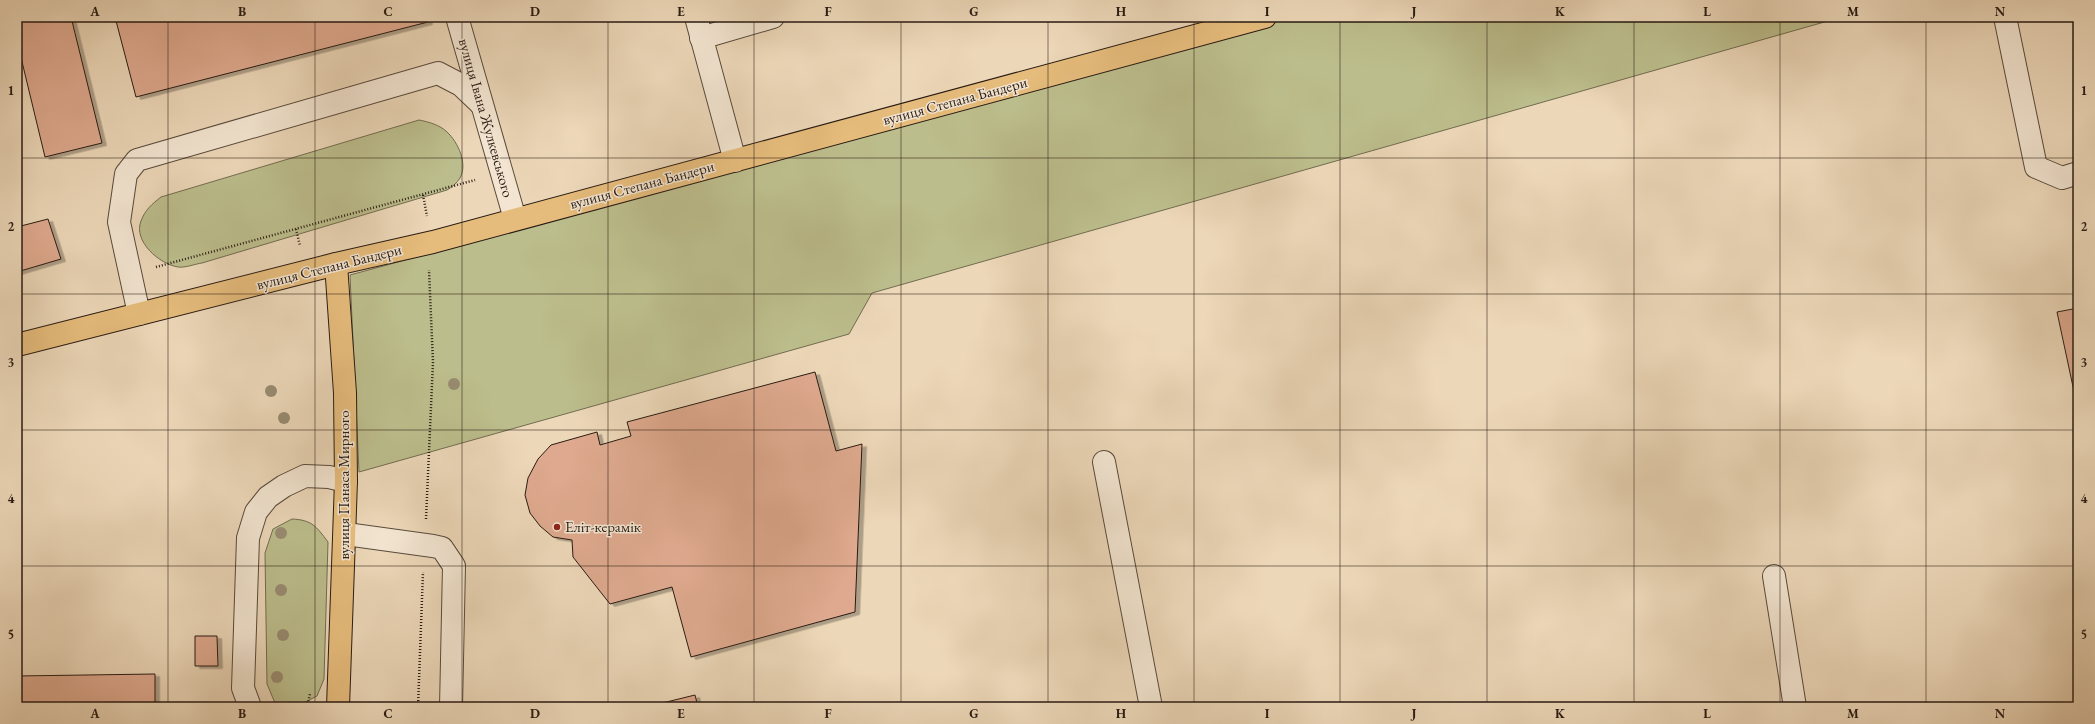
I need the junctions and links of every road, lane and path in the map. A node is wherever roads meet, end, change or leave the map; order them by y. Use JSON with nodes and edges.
{"nodes":[{"id":1,"x":457,"y":17,"type":"edge"},
{"id":2,"x":696,"y":17,"type":"edge"},
{"id":3,"x":773,"y":17,"type":"edge"},
{"id":4,"x":1265,"y":17,"type":"edge"},
{"id":5,"x":2005,"y":17,"type":"edge"},
{"id":6,"x":701,"y":38,"type":"junction"},
{"id":7,"x":481,"y":104,"type":"junction"},
{"id":8,"x":735,"y":161,"type":"junction"},
{"id":9,"x":501,"y":173,"type":"junction"},
{"id":10,"x":2078,"y":173,"type":"edge"},
{"id":11,"x":515,"y":219,"type":"junction"},
{"id":12,"x":433,"y":242,"type":"junction"},
{"id":13,"x":336,"y":264,"type":"junction"},
{"id":14,"x":130,"y":274,"type":"junction"},
{"id":15,"x":139,"y":314,"type":"junction"},
{"id":16,"x":17,"y":345,"type":"edge"},
{"id":17,"x":1104,"y":462,"type":"dead end"},
{"id":18,"x":346,"y":481,"type":"junction"},
{"id":19,"x":346,"y":534,"type":"junction"},
{"id":20,"x":424,"y":545,"type":"junction"},
{"id":21,"x":1774,"y":576,"type":"dead end"},
{"id":22,"x":250,"y":707,"type":"edge"},
{"id":23,"x":338,"y":707,"type":"edge"},
{"id":24,"x":418,"y":707,"type":"edge"},
{"id":25,"x":451,"y":707,"type":"edge"},
{"id":26,"x":1151,"y":707,"type":"edge"},
{"id":27,"x":1795,"y":707,"type":"edge"}],
"edges":[{"from":1,"to":7,"type":"street","name":"вулиця Івана Жулкевського"},
{"from":2,"to":6,"type":"street"},
{"from":3,"to":6,"type":"street"},
{"from":4,"to":8,"type":"main road","name":"вулиця Степана Бандери"},
{"from":5,"to":10,"type":"street"},
{"from":6,"to":8,"type":"street"},
{"from":7,"to":9,"type":"street","name":"вулиця Івана Жулкевського"},
{"from":7,"to":14,"type":"street"},
{"from":8,"to":11,"type":"main road","name":"вулиця Степана Бандери"},
{"from":9,"to":11,"type":"street","name":"вулиця Івана Жулкевського"},
{"from":9,"to":14,"type":"path"},
{"from":11,"to":12,"type":"main road","name":"вулиця Степана Бандери"},
{"from":12,"to":13,"type":"main road","name":"вулиця Степана Бандери"},
{"from":12,"to":20,"type":"path"},
{"from":13,"to":15,"type":"main road","name":"вулиця Степана Бандери"},
{"from":13,"to":18,"type":"main road","name":"вулиця Панаса Мирного"},
{"from":14,"to":15,"type":"street"},
{"from":15,"to":16,"type":"main road","name":"вулиця Степана Бандери"},
{"from":17,"to":26,"type":"street"},
{"from":18,"to":19,"type":"main road","name":"вулиця Панаса Мирного"},
{"from":18,"to":22,"type":"street"},
{"from":19,"to":20,"type":"street"},
{"from":19,"to":23,"type":"main road","name":"вулиця Панаса Мирного"},
{"from":20,"to":24,"type":"path"},
{"from":20,"to":25,"type":"street"},
{"from":21,"to":27,"type":"street"}]}
